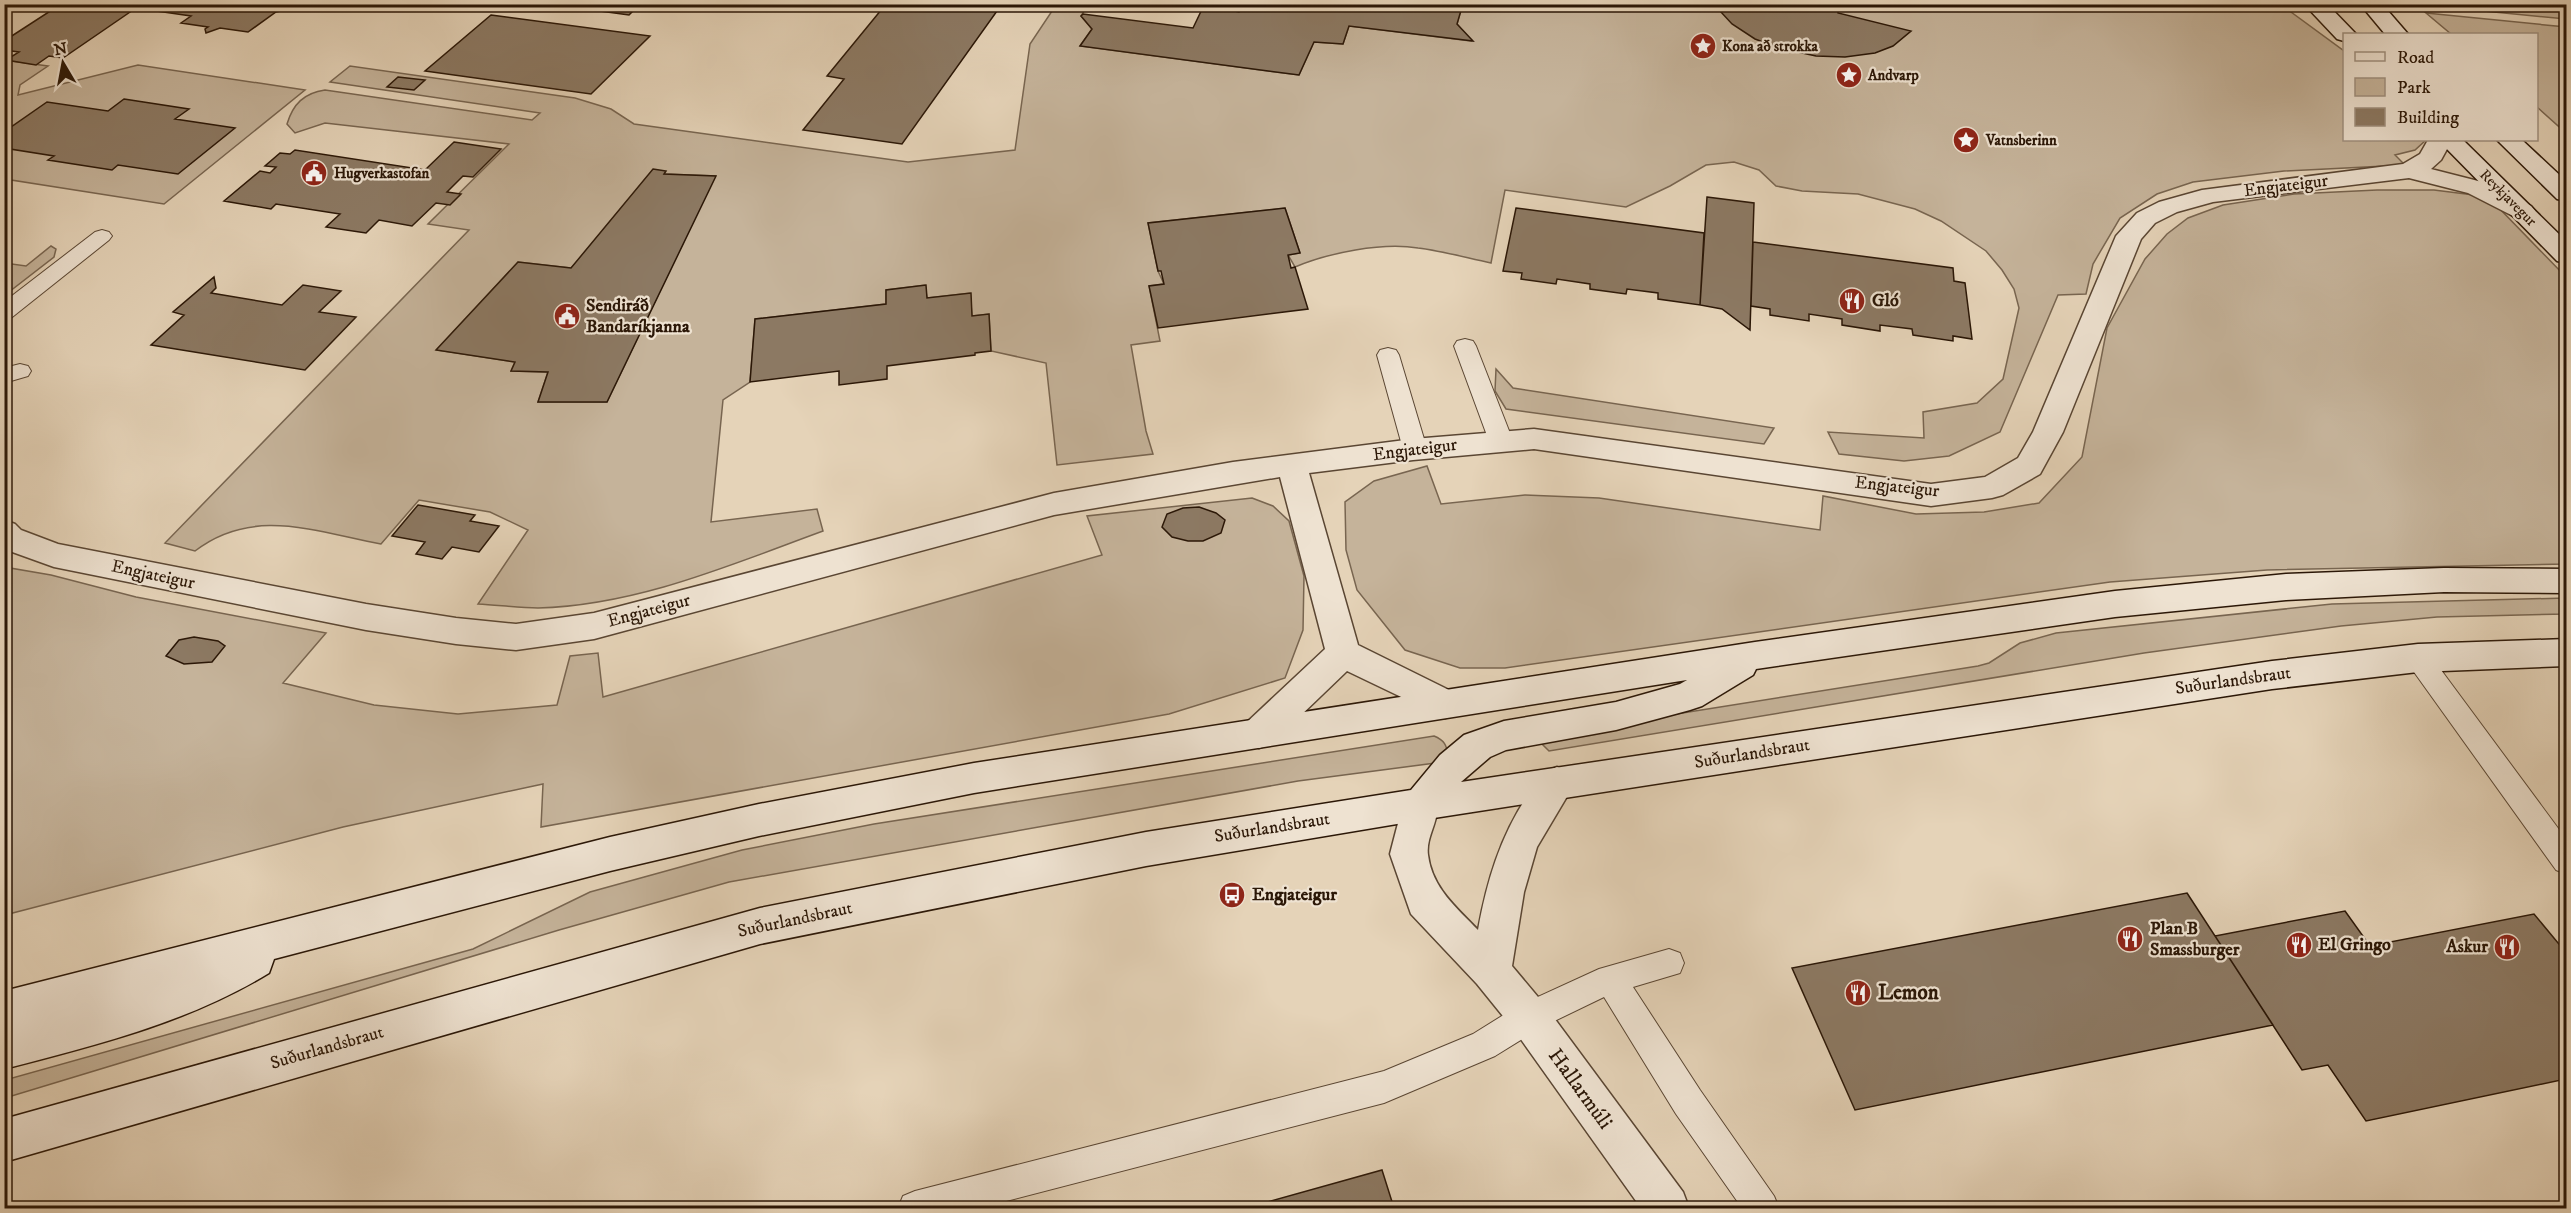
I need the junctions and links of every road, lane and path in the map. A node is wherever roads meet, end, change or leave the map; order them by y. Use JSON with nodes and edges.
{"nodes":[{"id":1,"x":2314,"y":4,"type":"edge"},
{"id":2,"x":2370,"y":4,"type":"edge"},
{"id":3,"x":2344,"y":33,"type":"edge"},
{"id":4,"x":2396,"y":33,"type":"edge"},
{"id":5,"x":2440,"y":141,"type":"edge"},
{"id":6,"x":2451,"y":141,"type":"edge"},
{"id":7,"x":2510,"y":141,"type":"edge"},
{"id":8,"x":2409,"y":171,"type":"junction"},
{"id":9,"x":2566,"y":194,"type":"edge"},
{"id":10,"x":2522,"y":211,"type":"junction"},
{"id":11,"x":102,"y":236,"type":"dead end"},
{"id":12,"x":2566,"y":255,"type":"edge"},
{"id":13,"x":4,"y":313,"type":"edge"},
{"id":14,"x":1465,"y":346,"type":"dead end"},
{"id":15,"x":1388,"y":356,"type":"dead end"},
{"id":16,"x":1501,"y":441,"type":"junction"},
{"id":17,"x":1415,"y":450,"type":"junction"},
{"id":18,"x":1292,"y":465,"type":"junction"},
{"id":19,"x":4,"y":532,"type":"edge"},
{"id":20,"x":2566,"y":581,"type":"edge"},
{"id":21,"x":1343,"y":653,"type":"junction"},
{"id":22,"x":2566,"y":653,"type":"edge"},
{"id":23,"x":1755,"y":656,"type":"junction"},
{"id":24,"x":2418,"y":658,"type":"junction"},
{"id":25,"x":1445,"y":704,"type":"junction"},
{"id":26,"x":1259,"y":734,"type":"junction"},
{"id":27,"x":1557,"y":783,"type":"junction"},
{"id":28,"x":1421,"y":804,"type":"junction"},
{"id":29,"x":2566,"y":861,"type":"edge"},
{"id":30,"x":290,"y":938,"type":"junction"},
{"id":31,"x":1669,"y":963,"type":"dead end"},
{"id":32,"x":1491,"y":971,"type":"junction"},
{"id":33,"x":1610,"y":979,"type":"junction"},
{"id":34,"x":4,"y":1011,"type":"edge"},
{"id":35,"x":1528,"y":1017,"type":"junction"},
{"id":36,"x":4,"y":1048,"type":"edge"},
{"id":37,"x":4,"y":1141,"type":"edge"},
{"id":38,"x":915,"y":1209,"type":"edge"},
{"id":39,"x":1667,"y":1209,"type":"edge"},
{"id":40,"x":1762,"y":1209,"type":"edge"}],
"edges":[{"from":1,"to":3,"type":"main road"},
{"from":2,"to":4,"type":"main road"},
{"from":5,"to":8,"type":"main road","name":"Engjateigur"},
{"from":6,"to":10,"type":"main road","name":"Reykjavegur"},
{"from":7,"to":9,"type":"main road"},
{"from":8,"to":10,"type":"main road","name":"Engjateigur"},
{"from":8,"to":16,"type":"main road","name":"Engjateigur"},
{"from":10,"to":12,"type":"main road","name":"Reykjavegur"},
{"from":11,"to":13,"type":"lane"},
{"from":14,"to":16,"type":"lane"},
{"from":15,"to":17,"type":"lane"},
{"from":16,"to":17,"type":"main road","name":"Engjateigur"},
{"from":17,"to":18,"type":"main road","name":"Engjateigur"},
{"from":18,"to":19,"type":"main road","name":"Engjateigur"},
{"from":18,"to":21,"type":"main road"},
{"from":20,"to":23,"type":"main road"},
{"from":21,"to":25,"type":"main road"},
{"from":21,"to":26,"type":"main road"},
{"from":22,"to":24,"type":"main road","name":"Suðurlandsbraut"},
{"from":23,"to":25,"type":"main road"},
{"from":23,"to":28,"type":"main road"},
{"from":24,"to":27,"type":"main road","name":"Suðurlandsbraut"},
{"from":24,"to":29,"type":"lane"},
{"from":25,"to":26,"type":"main road"},
{"from":26,"to":30,"type":"main road"},
{"from":27,"to":28,"type":"main road","name":"Suðurlandsbraut"},
{"from":27,"to":32,"type":"main road"},
{"from":28,"to":32,"type":"main road","name":"Hallarmúli"},
{"from":28,"to":37,"type":"main road","name":"Suðurlandsbraut"},
{"from":30,"to":34,"type":"main road"},
{"from":30,"to":36,"type":"main road"},
{"from":31,"to":33,"type":"lane"},
{"from":32,"to":35,"type":"main road","name":"Hallarmúli"},
{"from":33,"to":35,"type":"lane"},
{"from":33,"to":40,"type":"lane"},
{"from":35,"to":38,"type":"lane"},
{"from":35,"to":39,"type":"main road","name":"Hallarmúli"}]}
